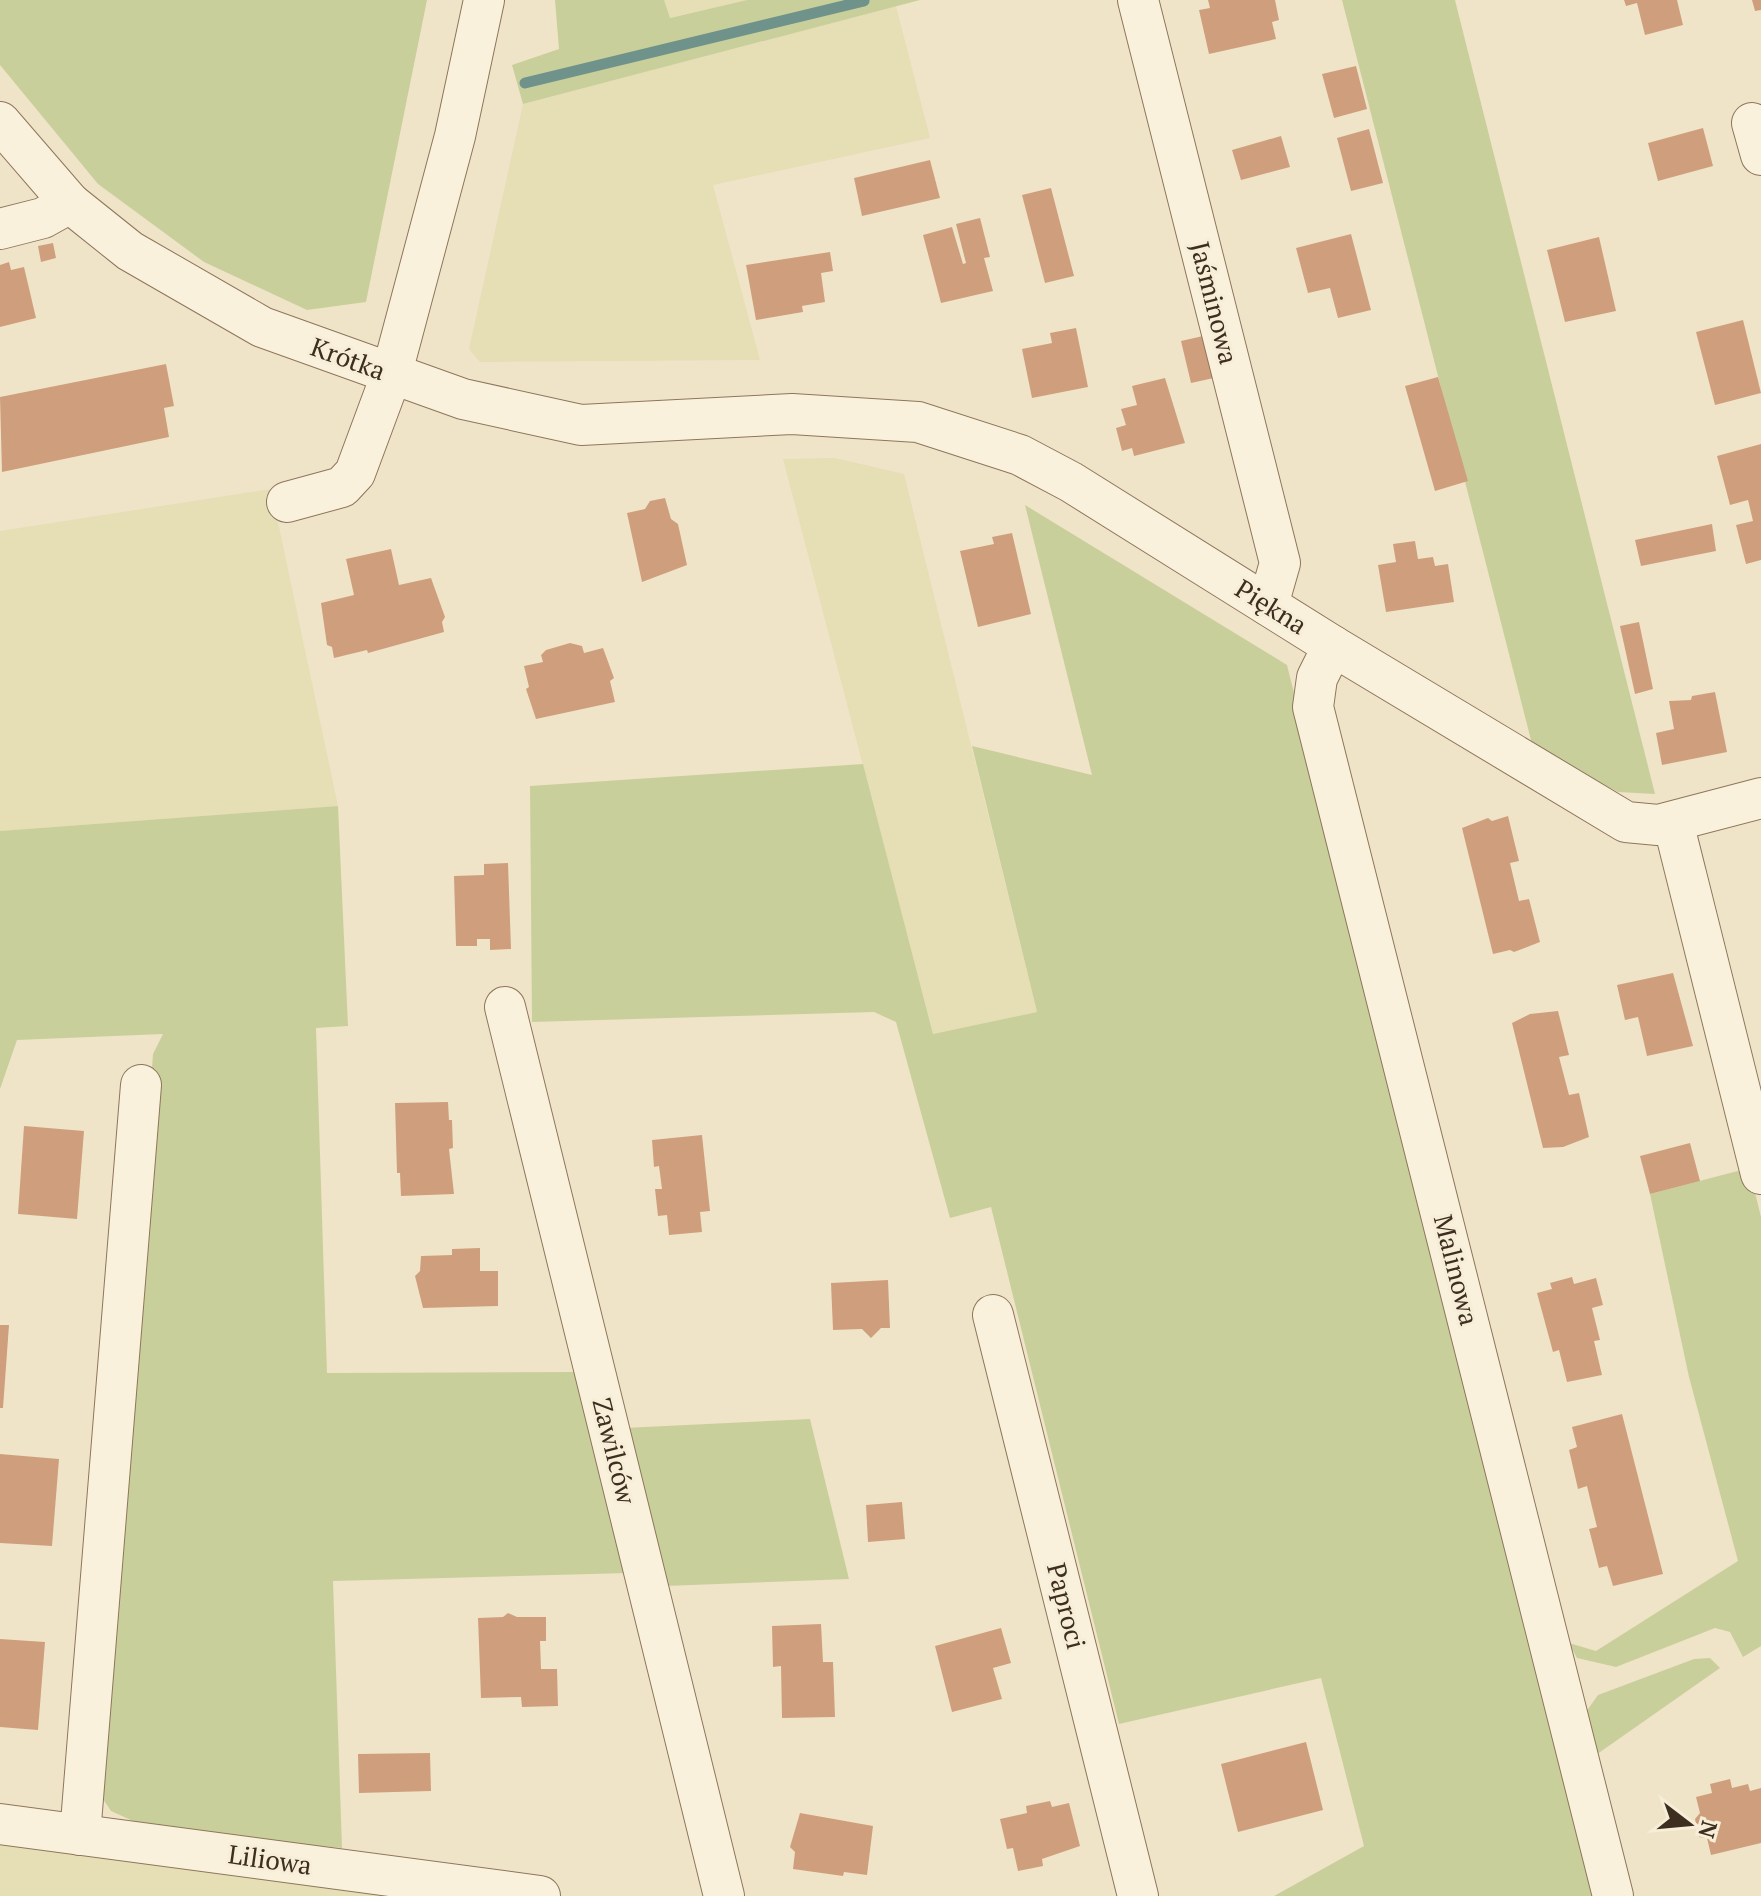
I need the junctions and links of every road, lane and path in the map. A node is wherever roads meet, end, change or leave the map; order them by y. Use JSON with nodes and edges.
{"nodes":[{"id":1,"x":484,"y":0,"type":"edge"},
{"id":2,"x":1138,"y":0,"type":"edge"},
{"id":3,"x":0,"y":122,"type":"edge"},
{"id":4,"x":70,"y":203,"type":"junction"},
{"id":5,"x":0,"y":229,"type":"edge"},
{"id":6,"x":391,"y":376,"type":"junction"},
{"id":7,"x":766,"y":415,"type":"joint"},
{"id":8,"x":287,"y":502,"type":"dead end"},
{"id":9,"x":1268,"y":605,"type":"junction"},
{"id":10,"x":1333,"y":646,"type":"junction"},
{"id":11,"x":1761,"y":798,"type":"edge"},
{"id":12,"x":1673,"y":822,"type":"junction"},
{"id":13,"x":505,"y":1007,"type":"dead end"},
{"id":14,"x":141,"y":1085,"type":"dead end"},
{"id":15,"x":1761,"y":1174,"type":"edge"},
{"id":16,"x":993,"y":1315,"type":"dead end"},
{"id":17,"x":0,"y":1824,"type":"edge"},
{"id":18,"x":80,"y":1835,"type":"junction"},
{"id":19,"x":540,"y":1896,"type":"edge"},
{"id":20,"x":724,"y":1896,"type":"edge"},
{"id":21,"x":1138,"y":1896,"type":"edge"},
{"id":22,"x":1613,"y":1896,"type":"edge"}],
"edges":[{"from":1,"to":6,"type":"street"},
{"from":2,"to":9,"type":"street","name":"Jaśminowa"},
{"from":3,"to":4,"type":"street","name":"Krótka"},
{"from":4,"to":5,"type":"street"},
{"from":4,"to":6,"type":"street","name":"Krótka"},
{"from":6,"to":7,"type":"street","name":"Krótka"},
{"from":6,"to":8,"type":"street"},
{"from":7,"to":9,"type":"street","name":"Piękna"},
{"from":9,"to":10,"type":"street","name":"Piękna"},
{"from":10,"to":12,"type":"street","name":"Piękna"},
{"from":10,"to":22,"type":"street","name":"Malinowa"},
{"from":11,"to":12,"type":"street","name":"Piękna"},
{"from":12,"to":15,"type":"street"},
{"from":13,"to":20,"type":"street","name":"Zawilców"},
{"from":14,"to":18,"type":"street"},
{"from":16,"to":21,"type":"street","name":"Paproci"},
{"from":17,"to":18,"type":"street","name":"Liliowa"},
{"from":18,"to":19,"type":"street","name":"Liliowa"}]}
